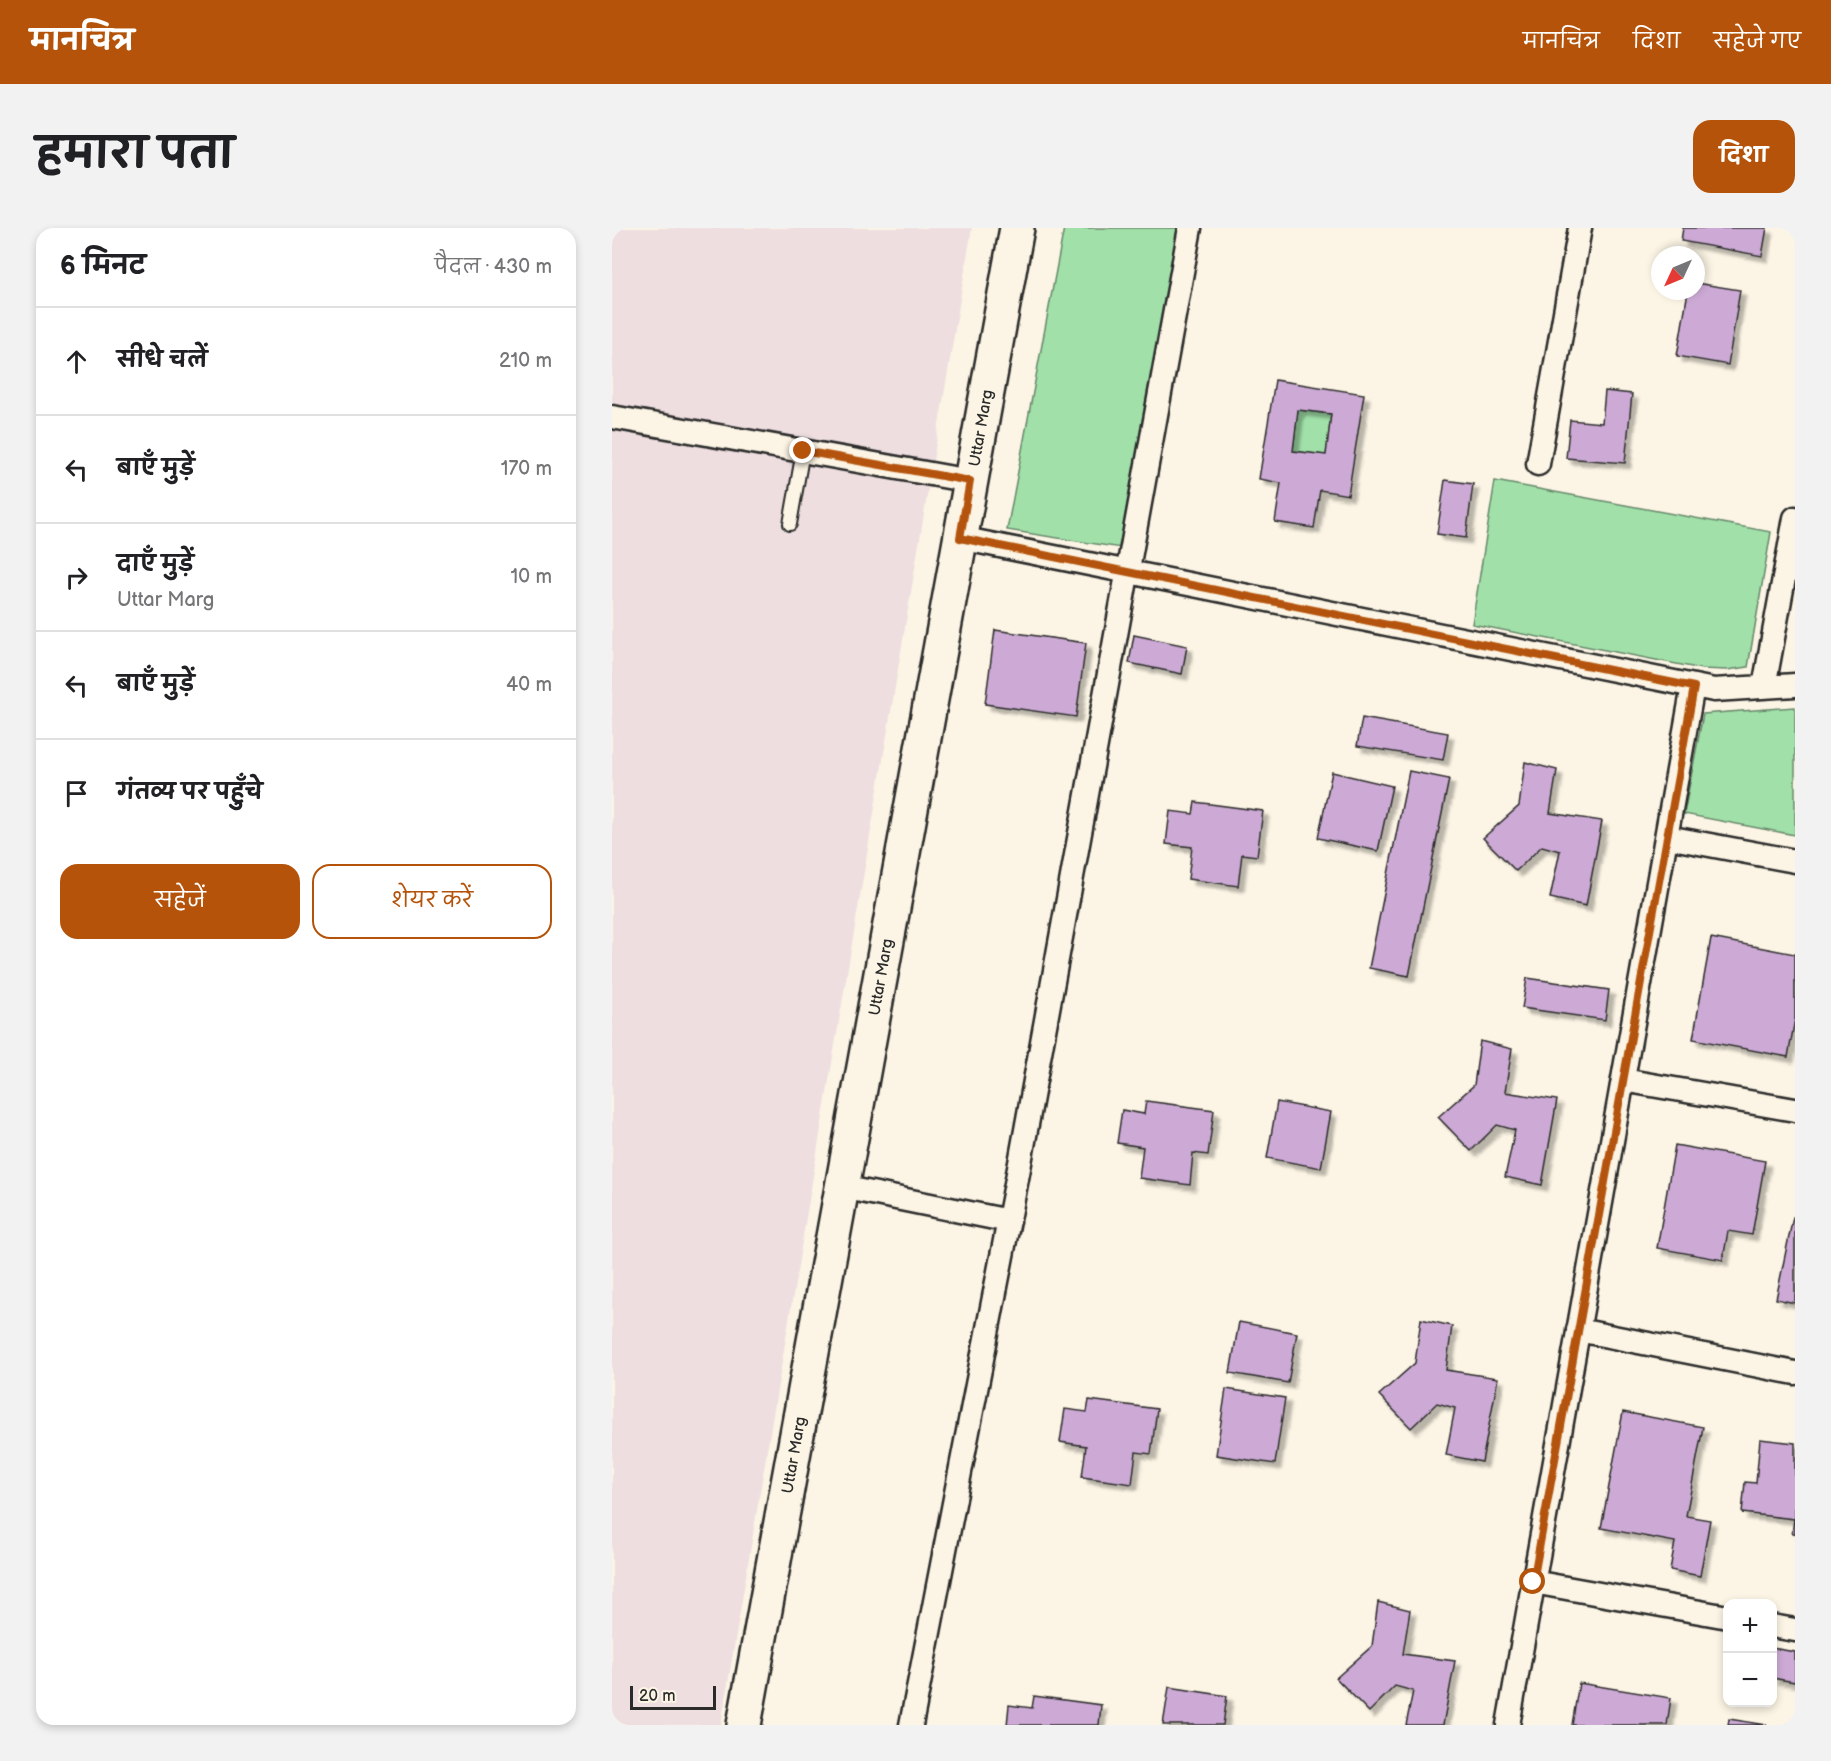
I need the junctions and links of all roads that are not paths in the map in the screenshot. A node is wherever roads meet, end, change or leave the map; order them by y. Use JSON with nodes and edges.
{"nodes":[{"id":1,"x":1017,"y":228,"type":"edge"},
{"id":2,"x":1190,"y":228,"type":"edge"},
{"id":3,"x":1580,"y":228,"type":"edge"},
{"id":4,"x":612,"y":417,"type":"edge"},
{"id":5,"x":803,"y":451,"type":"junction"},
{"id":6,"x":1538,"y":464,"type":"dead end"},
{"id":7,"x":970,"y":481,"type":"junction"},
{"id":8,"x":1795,"y":518,"type":"edge"},
{"id":9,"x":790,"y":524,"type":"dead end"},
{"id":10,"x":960,"y":538,"type":"junction"},
{"id":11,"x":1127,"y":572,"type":"junction"},
{"id":12,"x":1795,"y":685,"type":"edge"},
{"id":13,"x":1694,"y":687,"type":"junction"},
{"id":14,"x":1764,"y":687,"type":"junction"},
{"id":15,"x":1667,"y":837,"type":"junction"},
{"id":16,"x":1795,"y":861,"type":"edge"},
{"id":17,"x":1623,"y":1080,"type":"junction"},
{"id":18,"x":1795,"y":1110,"type":"edge"},
{"id":19,"x":842,"y":1187,"type":"junction"},
{"id":20,"x":1009,"y":1221,"type":"junction"},
{"id":21,"x":1578,"y":1330,"type":"junction"},
{"id":22,"x":1795,"y":1372,"type":"edge"},
{"id":23,"x":1533,"y":1582,"type":"junction"},
{"id":24,"x":1723,"y":1616,"type":"edge"},
{"id":25,"x":1777,"y":1627,"type":"edge"},
{"id":26,"x":1795,"y":1630,"type":"edge"},
{"id":27,"x":744,"y":1725,"type":"edge"},
{"id":28,"x":911,"y":1725,"type":"edge"},
{"id":29,"x":1508,"y":1725,"type":"edge"}],
"edges":[{"from":1,"to":7,"type":"main road","name":"Uttar Marg"},
{"from":2,"to":11,"type":"street"},
{"from":3,"to":6,"type":"street"},
{"from":4,"to":5,"type":"street"},
{"from":5,"to":7,"type":"street"},
{"from":5,"to":9,"type":"lane"},
{"from":7,"to":10,"type":"main road","name":"Uttar Marg"},
{"from":8,"to":14,"type":"street"},
{"from":10,"to":11,"type":"street"},
{"from":10,"to":19,"type":"main road","name":"Uttar Marg"},
{"from":11,"to":13,"type":"street"},
{"from":11,"to":20,"type":"street"},
{"from":12,"to":14,"type":"street"},
{"from":13,"to":14,"type":"street"},
{"from":13,"to":15,"type":"street"},
{"from":15,"to":16,"type":"street"},
{"from":15,"to":17,"type":"street"},
{"from":17,"to":18,"type":"street"},
{"from":17,"to":21,"type":"street"},
{"from":19,"to":20,"type":"street"},
{"from":19,"to":27,"type":"main road","name":"Uttar Marg"},
{"from":20,"to":28,"type":"street"},
{"from":21,"to":22,"type":"street"},
{"from":21,"to":23,"type":"street"},
{"from":23,"to":24,"type":"street"},
{"from":23,"to":29,"type":"street"},
{"from":25,"to":26,"type":"street"}]}
